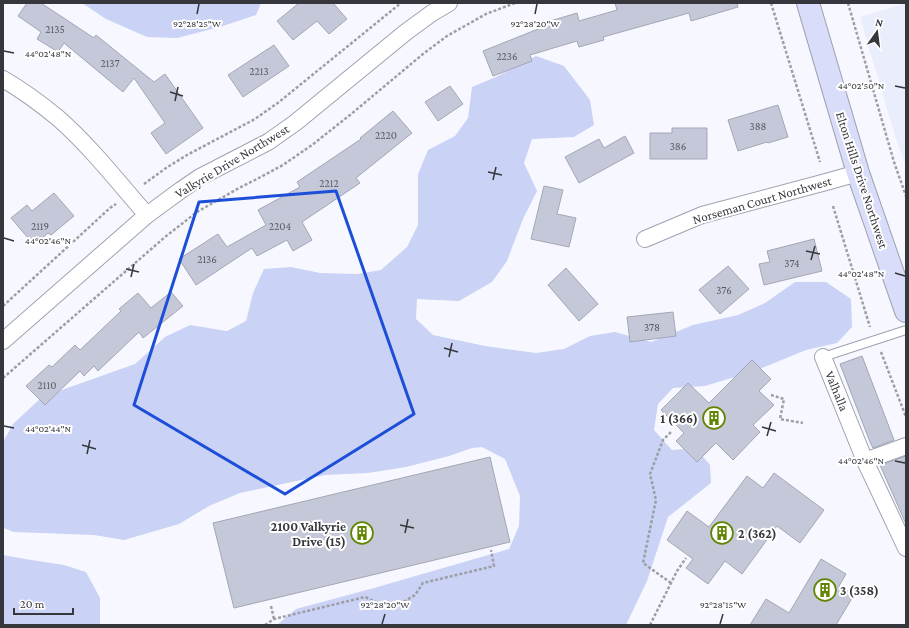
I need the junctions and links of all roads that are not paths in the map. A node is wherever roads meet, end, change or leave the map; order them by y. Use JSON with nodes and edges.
{"nodes":[{"id":1,"x":449,"y":3,"type":"edge"},
{"id":2,"x":808,"y":3,"type":"edge"},
{"id":3,"x":3,"y":79,"type":"edge"},
{"id":4,"x":858,"y":173,"type":"junction"},
{"id":5,"x":147,"y":215,"type":"junction"},
{"id":6,"x":645,"y":239,"type":"dead end"},
{"id":7,"x":906,"y":311,"type":"edge"},
{"id":8,"x":906,"y":330,"type":"edge"},
{"id":9,"x":3,"y":342,"type":"edge"},
{"id":10,"x":823,"y":357,"type":"joint"},
{"id":11,"x":906,"y":446,"type":"edge"},
{"id":12,"x":865,"y":461,"type":"junction"},
{"id":13,"x":906,"y":548,"type":"edge"}],
"edges":[{"from":1,"to":5,"type":"street","name":"Valkyrie Drive Northwest"},
{"from":2,"to":4,"type":"main road","name":"Elton Hills Drive Northwest"},
{"from":3,"to":5,"type":"street"},
{"from":4,"to":6,"type":"street","name":"Norseman Court Northwest"},
{"from":4,"to":7,"type":"main road","name":"Elton Hills Drive Northwest"},
{"from":5,"to":9,"type":"street","name":"Valkyrie Drive Northwest"},
{"from":8,"to":10,"type":"lane","name":"Valhalla"},
{"from":10,"to":12,"type":"street","name":"Valhalla"},
{"from":11,"to":12,"type":"street"},
{"from":12,"to":13,"type":"street","name":"Valhalla"}]}
